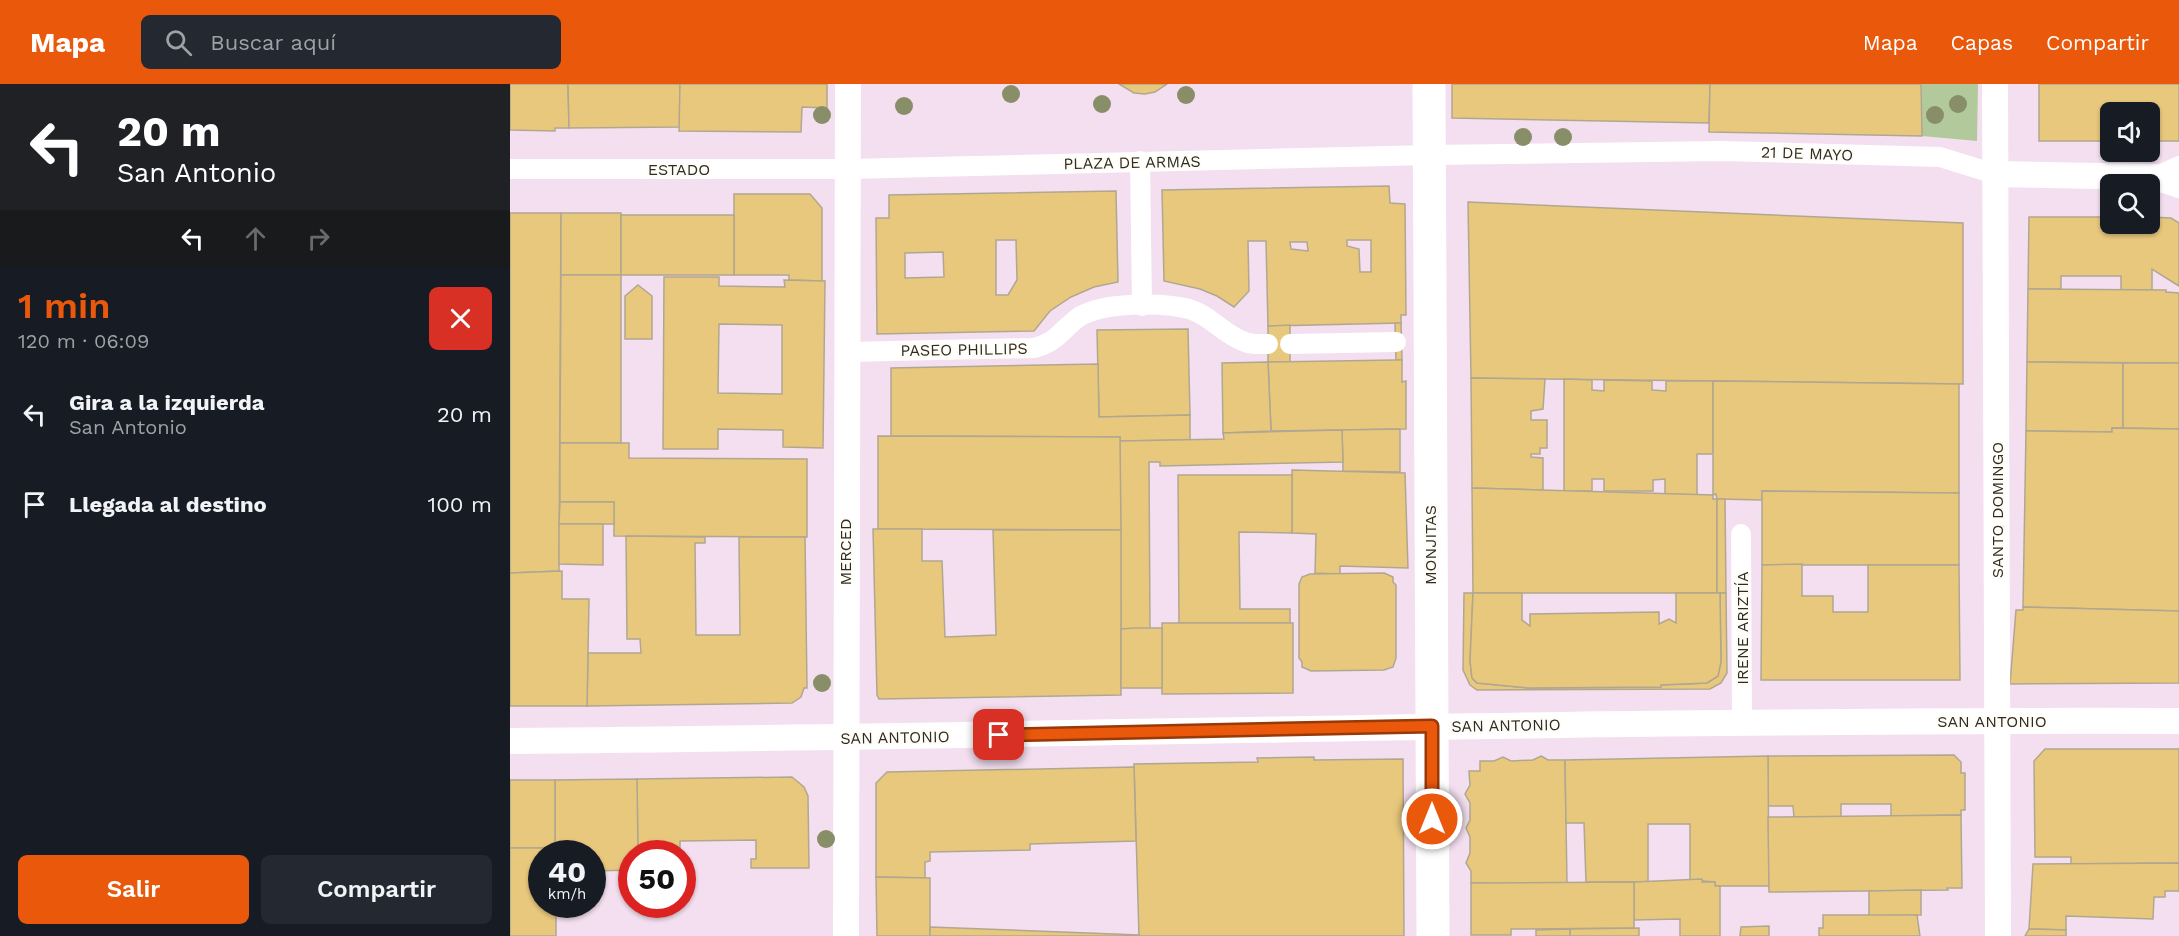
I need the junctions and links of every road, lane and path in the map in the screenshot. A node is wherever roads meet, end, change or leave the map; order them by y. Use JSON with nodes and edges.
{"nodes":[{"id":1,"x":848,"y":84,"type":"edge"},
{"id":2,"x":1429,"y":84,"type":"edge"},
{"id":3,"x":1995,"y":84,"type":"edge"},
{"id":4,"x":1430,"y":155,"type":"junction"},
{"id":5,"x":1140,"y":161,"type":"junction"},
{"id":6,"x":2179,"y":166,"type":"edge"},
{"id":7,"x":510,"y":169,"type":"edge"},
{"id":8,"x":848,"y":169,"type":"junction"},
{"id":9,"x":1995,"y":174,"type":"junction"},
{"id":10,"x":2167,"y":181,"type":"edge"},
{"id":11,"x":1142,"y":306,"type":"junction"},
{"id":12,"x":1409,"y":341,"type":"junction"},
{"id":13,"x":1268,"y":344,"type":"dead end"},
{"id":14,"x":1290,"y":344,"type":"dead end"},
{"id":15,"x":846,"y":352,"type":"junction"},
{"id":16,"x":1741,"y":534,"type":"dead end"},
{"id":17,"x":1997,"y":720,"type":"junction"},
{"id":18,"x":2179,"y":721,"type":"edge"},
{"id":19,"x":1742,"y":723,"type":"junction"},
{"id":20,"x":1432,"y":726,"type":"junction"},
{"id":21,"x":847,"y":738,"type":"junction"},
{"id":22,"x":510,"y":741,"type":"edge"},
{"id":23,"x":846,"y":936,"type":"edge"},
{"id":24,"x":1433,"y":936,"type":"edge"},
{"id":25,"x":1998,"y":936,"type":"edge"}],
"edges":[{"from":1,"to":8,"type":"street"},
{"from":2,"to":4,"type":"main road"},
{"from":3,"to":9,"type":"street","name":"SANTO DOMINGO"},
{"from":4,"to":5,"type":"street","name":"PLAZA DE ARMAS"},
{"from":4,"to":9,"type":"street","name":"21 DE MAYO"},
{"from":4,"to":12,"type":"main road","name":"MONJITAS"},
{"from":5,"to":8,"type":"street","name":"PLAZA DE ARMAS"},
{"from":5,"to":11,"type":"street"},
{"from":6,"to":10,"type":"street","name":"21 DE MAYO"},
{"from":7,"to":8,"type":"street","name":"ESTADO"},
{"from":8,"to":15,"type":"street","name":"MERCED"},
{"from":9,"to":10,"type":"street","name":"21 DE MAYO"},
{"from":9,"to":17,"type":"street","name":"SANTO DOMINGO"},
{"from":11,"to":13,"type":"street","name":"PASEO PHILLIPS"},
{"from":11,"to":15,"type":"street","name":"PASEO PHILLIPS"},
{"from":12,"to":14,"type":"street"},
{"from":12,"to":20,"type":"main road","name":"MONJITAS"},
{"from":15,"to":21,"type":"street","name":"MERCED"},
{"from":16,"to":19,"type":"street","name":"IRENE ARIZTÍA"},
{"from":17,"to":18,"type":"street","name":"SAN ANTONIO"},
{"from":17,"to":19,"type":"street","name":"SAN ANTONIO"},
{"from":17,"to":25,"type":"street","name":"SANTO DOMINGO"},
{"from":19,"to":20,"type":"street","name":"SAN ANTONIO"},
{"from":20,"to":21,"type":"street","name":"SAN ANTONIO"},
{"from":20,"to":24,"type":"main road","name":"MONJITAS"},
{"from":21,"to":22,"type":"street","name":"SAN ANTONIO"},
{"from":21,"to":23,"type":"street","name":"MERCED"}]}
